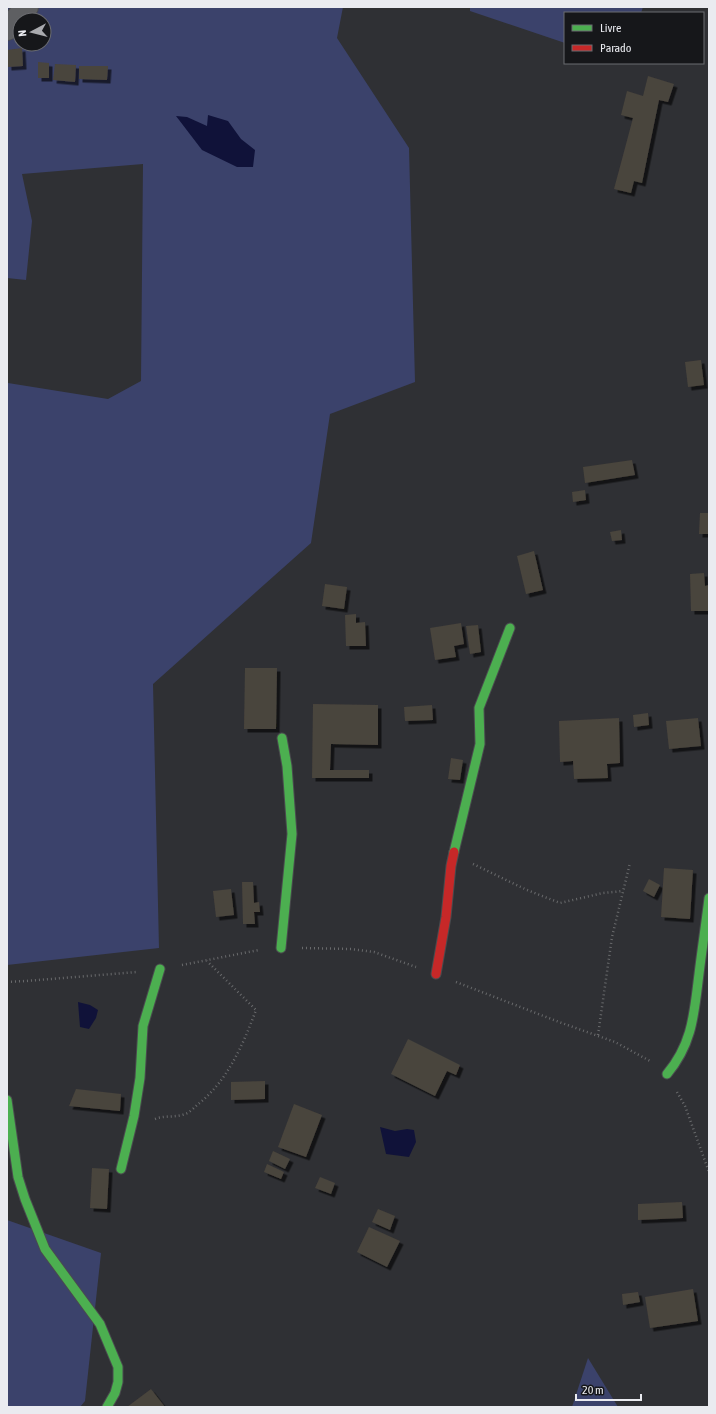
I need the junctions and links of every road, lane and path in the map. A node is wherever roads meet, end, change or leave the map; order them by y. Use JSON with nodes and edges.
{"nodes":[{"id":1,"x":26,"y":7,"type":"edge"},
{"id":2,"x":7,"y":29,"type":"edge"},
{"id":3,"x":510,"y":628,"type":"dead end"},
{"id":4,"x":282,"y":738,"type":"dead end"},
{"id":5,"x":454,"y":855,"type":"junction"},
{"id":6,"x":630,"y":864,"type":"dead end"},
{"id":7,"x":623,"y":891,"type":"junction"},
{"id":8,"x":709,"y":898,"type":"edge"},
{"id":9,"x":281,"y":948,"type":"junction"},
{"id":10,"x":207,"y":961,"type":"junction"},
{"id":11,"x":160,"y":969,"type":"junction"},
{"id":12,"x":436,"y":974,"type":"junction"},
{"id":13,"x":7,"y":982,"type":"edge"},
{"id":14,"x":598,"y":1035,"type":"junction"},
{"id":15,"x":667,"y":1074,"type":"junction"},
{"id":16,"x":7,"y":1100,"type":"edge"},
{"id":17,"x":132,"y":1127,"type":"junction"},
{"id":18,"x":121,"y":1169,"type":"dead end"},
{"id":19,"x":709,"y":1172,"type":"edge"},
{"id":20,"x":107,"y":1407,"type":"edge"}],
"edges":[{"from":1,"to":2,"type":"street"},
{"from":3,"to":5,"type":"street"},
{"from":4,"to":9,"type":"street"},
{"from":5,"to":7,"type":"path"},
{"from":5,"to":12,"type":"street"},
{"from":6,"to":7,"type":"path"},
{"from":7,"to":14,"type":"path"},
{"from":8,"to":15,"type":"street"},
{"from":9,"to":10,"type":"path"},
{"from":9,"to":12,"type":"path"},
{"from":10,"to":11,"type":"path"},
{"from":10,"to":17,"type":"path"},
{"from":11,"to":13,"type":"path"},
{"from":11,"to":17,"type":"street"},
{"from":12,"to":14,"type":"path"},
{"from":14,"to":15,"type":"path"},
{"from":15,"to":19,"type":"path"},
{"from":16,"to":20,"type":"street"},
{"from":17,"to":18,"type":"street"}]}
